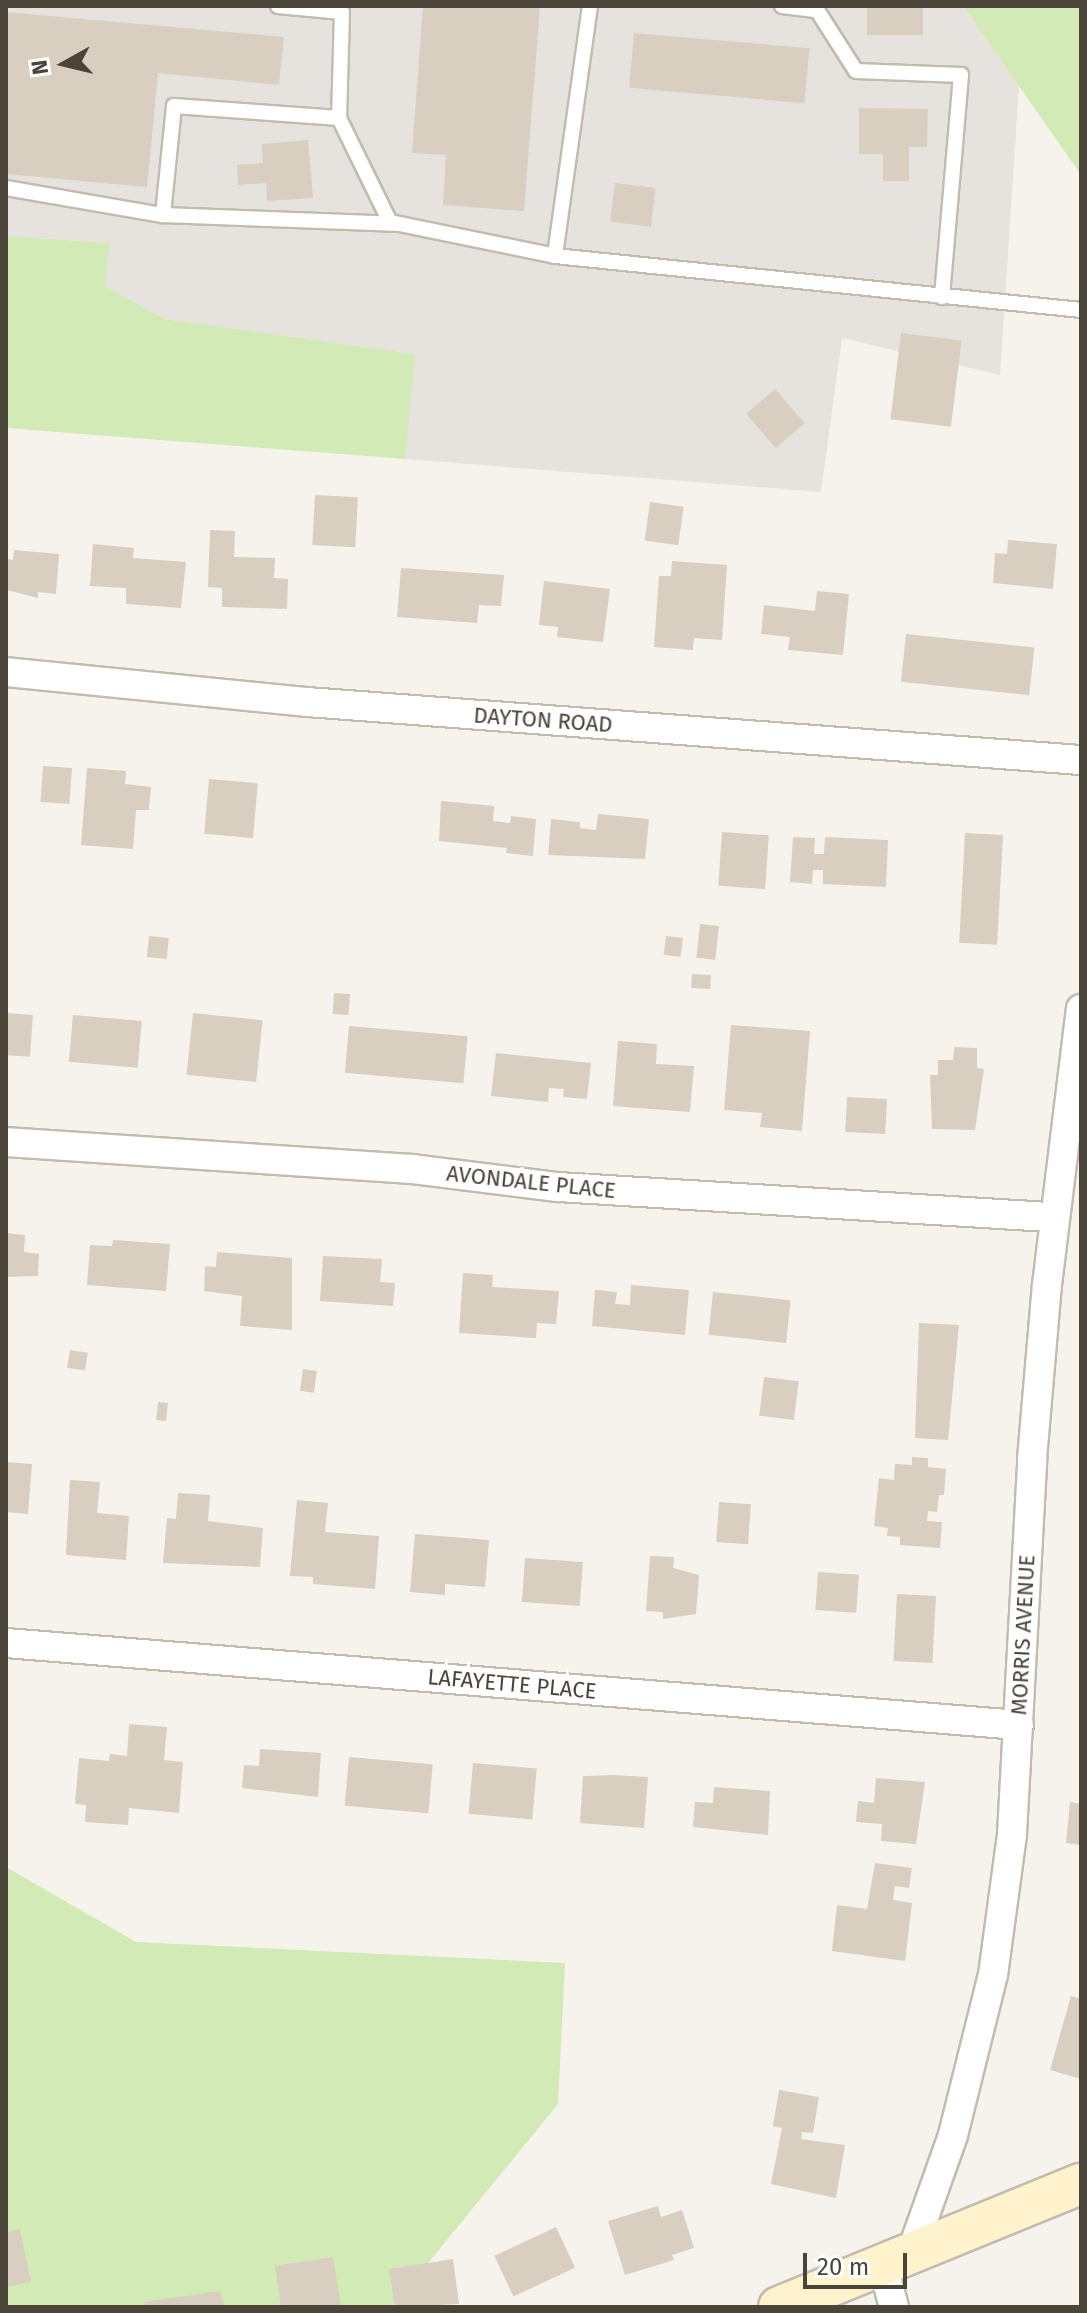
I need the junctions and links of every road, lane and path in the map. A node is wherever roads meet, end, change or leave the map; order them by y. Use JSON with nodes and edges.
{"nodes":[{"id":1,"x":278,"y":6,"type":"edge"},
{"id":2,"x":590,"y":6,"type":"edge"},
{"id":3,"x":782,"y":6,"type":"edge"},
{"id":4,"x":339,"y":118,"type":"junction"},
{"id":5,"x":6,"y":188,"type":"edge"},
{"id":6,"x":163,"y":215,"type":"junction"},
{"id":7,"x":400,"y":224,"type":"junction"},
{"id":8,"x":555,"y":256,"type":"junction"},
{"id":9,"x":942,"y":297,"type":"junction"},
{"id":10,"x":1081,"y":310,"type":"edge"},
{"id":11,"x":6,"y":672,"type":"edge"},
{"id":12,"x":1081,"y":760,"type":"edge"},
{"id":13,"x":1081,"y":1009,"type":"edge"},
{"id":14,"x":1078,"y":1053,"type":"edge"},
{"id":15,"x":6,"y":1142,"type":"edge"},
{"id":16,"x":1055,"y":1217,"type":"junction"},
{"id":17,"x":6,"y":1643,"type":"edge"},
{"id":18,"x":1019,"y":1725,"type":"junction"},
{"id":19,"x":1081,"y":2184,"type":"edge"},
{"id":20,"x":897,"y":2257,"type":"junction"},
{"id":21,"x":779,"y":2307,"type":"edge"},
{"id":22,"x":894,"y":2307,"type":"edge"}],
"edges":[{"from":1,"to":4,"type":"lane"},
{"from":2,"to":8,"type":"lane"},
{"from":3,"to":9,"type":"lane"},
{"from":4,"to":6,"type":"lane"},
{"from":4,"to":7,"type":"lane"},
{"from":5,"to":6,"type":"lane"},
{"from":6,"to":7,"type":"lane"},
{"from":7,"to":8,"type":"lane"},
{"from":8,"to":9,"type":"lane"},
{"from":9,"to":10,"type":"lane"},
{"from":11,"to":12,"type":"street","name":"DAYTON ROAD"},
{"from":13,"to":14,"type":"street","name":"MORRIS AVENUE"},
{"from":14,"to":16,"type":"street","name":"MORRIS AVENUE"},
{"from":15,"to":16,"type":"street","name":"AVONDALE PLACE"},
{"from":16,"to":18,"type":"street","name":"MORRIS AVENUE"},
{"from":17,"to":18,"type":"street","name":"LAFAYETTE PLACE"},
{"from":18,"to":20,"type":"street","name":"MORRIS AVENUE"},
{"from":19,"to":20,"type":"street"},
{"from":20,"to":21,"type":"street"},
{"from":20,"to":22,"type":"street"}]}
